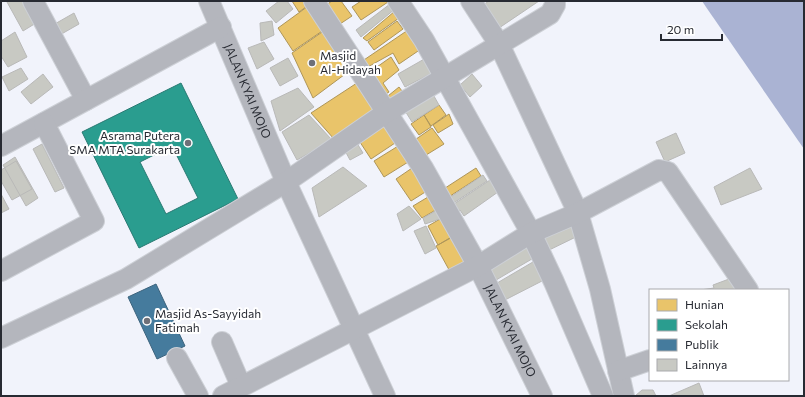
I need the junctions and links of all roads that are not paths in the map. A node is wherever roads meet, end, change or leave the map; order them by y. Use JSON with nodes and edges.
{"nodes":[{"id":1,"x":33,"y":1,"type":"edge"},
{"id":2,"x":209,"y":1,"type":"edge"},
{"id":3,"x":314,"y":1,"type":"edge"},
{"id":4,"x":398,"y":1,"type":"edge"},
{"id":5,"x":471,"y":1,"type":"edge"},
{"id":6,"x":555,"y":1,"type":"edge"},
{"id":7,"x":221,"y":27,"type":"junction"},
{"id":8,"x":499,"y":44,"type":"junction"},
{"id":9,"x":444,"y":77,"type":"junction"},
{"id":10,"x":86,"y":100,"type":"junction"},
{"id":11,"x":387,"y":112,"type":"junction"},
{"id":12,"x":44,"y":122,"type":"junction"},
{"id":13,"x":1,"y":146,"type":"edge"},
{"id":14,"x":286,"y":182,"type":"junction"},
{"id":15,"x":578,"y":213,"type":"junction"},
{"id":16,"x":531,"y":233,"type":"junction"},
{"id":17,"x":478,"y":266,"type":"junction"},
{"id":18,"x":1,"y":271,"type":"edge"},
{"id":19,"x":747,"y":289,"type":"edge"},
{"id":20,"x":353,"y":329,"type":"junction"},
{"id":21,"x":1,"y":338,"type":"edge"},
{"id":22,"x":222,"y":342,"type":"dead end"},
{"id":23,"x":177,"y":358,"type":"dead end"},
{"id":24,"x":649,"y":360,"type":"edge"},
{"id":25,"x":618,"y":371,"type":"junction"},
{"id":26,"x":242,"y":386,"type":"junction"},
{"id":27,"x":198,"y":396,"type":"edge"},
{"id":28,"x":223,"y":396,"type":"edge"},
{"id":29,"x":385,"y":396,"type":"edge"},
{"id":30,"x":542,"y":396,"type":"edge"},
{"id":31,"x":603,"y":396,"type":"edge"},
{"id":32,"x":624,"y":396,"type":"edge"}],
"edges":[{"from":1,"to":10,"type":"street"},
{"from":2,"to":7,"type":"street","name":"JALAN KYAI MOJO"},
{"from":3,"to":11,"type":"street","name":"JALAN KYAI MOJO"},
{"from":4,"to":9,"type":"street"},
{"from":5,"to":8,"type":"street"},
{"from":6,"to":8,"type":"street"},
{"from":7,"to":10,"type":"street"},
{"from":7,"to":14,"type":"street","name":"JALAN KYAI MOJO"},
{"from":8,"to":9,"type":"street"},
{"from":8,"to":15,"type":"street"},
{"from":9,"to":11,"type":"street"},
{"from":9,"to":16,"type":"street"},
{"from":10,"to":12,"type":"street"},
{"from":11,"to":14,"type":"street"},
{"from":11,"to":17,"type":"street","name":"JALAN KYAI MOJO"},
{"from":12,"to":13,"type":"street"},
{"from":12,"to":18,"type":"street"},
{"from":14,"to":20,"type":"street","name":"JALAN KYAI MOJO"},
{"from":14,"to":21,"type":"street"},
{"from":15,"to":16,"type":"street"},
{"from":15,"to":19,"type":"street"},
{"from":15,"to":25,"type":"street"},
{"from":16,"to":17,"type":"street"},
{"from":16,"to":31,"type":"street"},
{"from":17,"to":20,"type":"street"},
{"from":17,"to":30,"type":"street","name":"JALAN KYAI MOJO"},
{"from":20,"to":26,"type":"street"},
{"from":20,"to":29,"type":"street","name":"JALAN KYAI MOJO"},
{"from":22,"to":26,"type":"street"},
{"from":23,"to":27,"type":"street"},
{"from":24,"to":25,"type":"street"},
{"from":25,"to":32,"type":"street"},
{"from":26,"to":28,"type":"street"}]}
